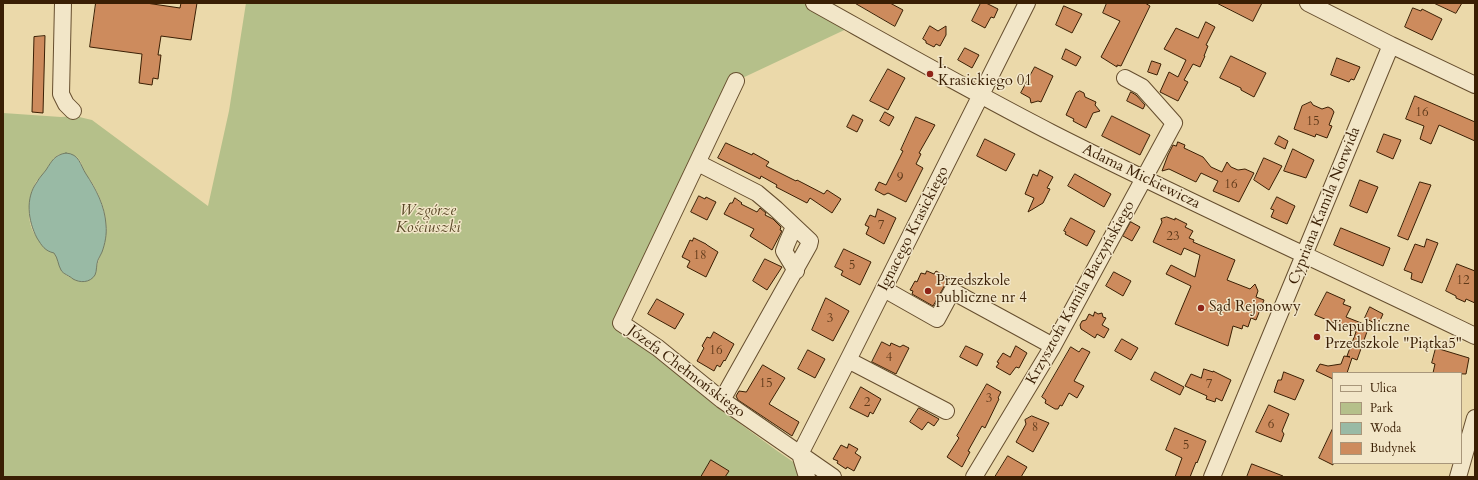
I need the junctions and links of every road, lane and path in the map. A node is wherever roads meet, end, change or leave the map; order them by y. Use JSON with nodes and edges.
{"nodes":[{"id":1,"x":63,"y":3,"type":"edge"},
{"id":2,"x":814,"y":3,"type":"edge"},
{"id":3,"x":1027,"y":3,"type":"edge"},
{"id":4,"x":1308,"y":3,"type":"edge"},
{"id":5,"x":1391,"y":45,"type":"junction"},
{"id":6,"x":1125,"y":78,"type":"dead end"},
{"id":7,"x":736,"y":81,"type":"dead end"},
{"id":8,"x":1475,"y":85,"type":"edge"},
{"id":9,"x":980,"y":96,"type":"junction"},
{"id":10,"x":73,"y":111,"type":"dead end"},
{"id":11,"x":698,"y":164,"type":"junction"},
{"id":12,"x":1144,"y":179,"type":"junction"},
{"id":13,"x":794,"y":227,"type":"junction"},
{"id":14,"x":1304,"y":255,"type":"junction"},
{"id":15,"x":796,"y":271,"type":"junction"},
{"id":16,"x":884,"y":289,"type":"junction"},
{"id":17,"x":1475,"y":336,"type":"edge"},
{"id":18,"x":1053,"y":346,"type":"junction"},
{"id":19,"x":848,"y":360,"type":"junction"},
{"id":20,"x":722,"y":400,"type":"junction"},
{"id":21,"x":946,"y":411,"type":"dead end"},
{"id":22,"x":1475,"y":418,"type":"edge"},
{"id":23,"x":800,"y":454,"type":"junction"},
{"id":24,"x":1462,"y":463,"type":"edge"},
{"id":25,"x":1462,"y":464,"type":"edge"},
{"id":26,"x":807,"y":477,"type":"edge"},
{"id":27,"x":833,"y":477,"type":"edge"},
{"id":28,"x":974,"y":477,"type":"edge"},
{"id":29,"x":1212,"y":477,"type":"edge"},
{"id":30,"x":1458,"y":477,"type":"edge"}],
"edges":[{"from":1,"to":10,"type":"street"},
{"from":2,"to":9,"type":"street","name":"Adama Mickiewicza"},
{"from":3,"to":9,"type":"street","name":"Ignacego Krasickiego"},
{"from":4,"to":5,"type":"street"},
{"from":5,"to":8,"type":"street"},
{"from":5,"to":14,"type":"street","name":"Cypriana Kamila Norwida"},
{"from":6,"to":12,"type":"street","name":"Krzysztofa Kamila Baczyńskiego"},
{"from":7,"to":11,"type":"street","name":"Józefa Chełmońskiego"},
{"from":9,"to":12,"type":"street","name":"Adama Mickiewicza"},
{"from":9,"to":16,"type":"street","name":"Ignacego Krasickiego"},
{"from":11,"to":13,"type":"street"},
{"from":11,"to":20,"type":"street","name":"Józefa Chełmońskiego"},
{"from":12,"to":14,"type":"street","name":"Adama Mickiewicza"},
{"from":12,"to":18,"type":"street","name":"Krzysztofa Kamila Baczyńskiego"},
{"from":13,"to":15,"type":"street"},
{"from":13,"to":15,"type":"street"},
{"from":14,"to":17,"type":"street","name":"Adama Mickiewicza"},
{"from":14,"to":29,"type":"street","name":"Cypriana Kamila Norwida"},
{"from":15,"to":20,"type":"street"},
{"from":16,"to":18,"type":"street"},
{"from":16,"to":19,"type":"street","name":"Ignacego Krasickiego"},
{"from":18,"to":28,"type":"street","name":"Krzysztofa Kamila Baczyńskiego"},
{"from":19,"to":21,"type":"street"},
{"from":19,"to":23,"type":"street","name":"Ignacego Krasickiego"},
{"from":20,"to":23,"type":"street","name":"Józefa Chełmońskiego"},
{"from":22,"to":24,"type":"street"},
{"from":23,"to":26,"type":"street"},
{"from":23,"to":27,"type":"street","name":"Józefa Chełmońskiego"},
{"from":25,"to":30,"type":"street"}]}
